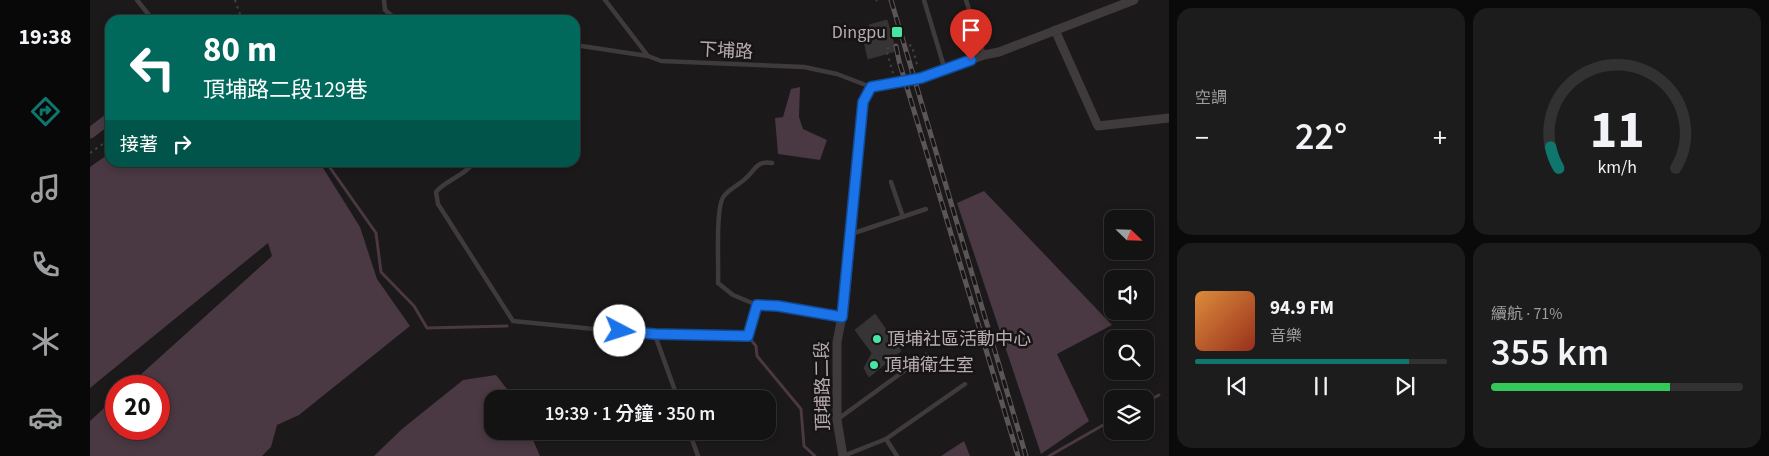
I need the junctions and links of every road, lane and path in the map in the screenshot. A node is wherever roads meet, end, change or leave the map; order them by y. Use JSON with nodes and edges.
{"nodes":[{"id":1,"x":136,"y":0,"type":"edge"},
{"id":2,"x":236,"y":0,"type":"edge"},
{"id":3,"x":384,"y":0,"type":"edge"},
{"id":4,"x":605,"y":0,"type":"edge"},
{"id":5,"x":924,"y":0,"type":"edge"},
{"id":6,"x":966,"y":0,"type":"edge"},
{"id":7,"x":1134,"y":0,"type":"edge"},
{"id":8,"x":149,"y":15,"type":"edge"},
{"id":9,"x":240,"y":15,"type":"edge"},
{"id":10,"x":391,"y":15,"type":"edge"},
{"id":11,"x":1055,"y":30,"type":"junction"},
{"id":12,"x":909,"y":45,"type":"dead end"},
{"id":13,"x":580,"y":46,"type":"edge"},
{"id":14,"x":889,"y":48,"type":"dead end"},
{"id":15,"x":984,"y":55,"type":"junction"},
{"id":16,"x":648,"y":56,"type":"junction"},
{"id":17,"x":944,"y":70,"type":"junction"},
{"id":18,"x":921,"y":78,"type":"junction"},
{"id":19,"x":895,"y":83,"type":"junction"},
{"id":20,"x":871,"y":87,"type":"junction"},
{"id":21,"x":1169,"y":118,"type":"edge"},
{"id":22,"x":105,"y":142,"type":"edge"},
{"id":23,"x":90,"y":153,"type":"edge"},
{"id":24,"x":772,"y":163,"type":"dead end"},
{"id":25,"x":471,"y":167,"type":"edge"},
{"id":26,"x":891,"y":182,"type":"dead end"},
{"id":27,"x":926,"y":209,"type":"dead end"},
{"id":28,"x":903,"y":217,"type":"junction"},
{"id":29,"x":851,"y":234,"type":"junction"},
{"id":30,"x":757,"y":305,"type":"junction"},
{"id":31,"x":842,"y":317,"type":"junction"},
{"id":32,"x":655,"y":334,"type":"junction"},
{"id":33,"x":926,"y":355,"type":"dead end"},
{"id":34,"x":965,"y":384,"type":"dead end"},
{"id":35,"x":675,"y":390,"type":"edge"},
{"id":36,"x":837,"y":420,"type":"junction"},
{"id":37,"x":692,"y":440,"type":"edge"},
{"id":38,"x":886,"y":440,"type":"junction"},
{"id":39,"x":698,"y":456,"type":"edge"},
{"id":40,"x":843,"y":456,"type":"edge"},
{"id":41,"x":897,"y":456,"type":"edge"}],
"edges":[{"from":1,"to":8,"type":"lane"},
{"from":2,"to":9,"type":"path"},
{"from":3,"to":10,"type":"lane"},
{"from":4,"to":16,"type":"lane"},
{"from":5,"to":17,"type":"lane"},
{"from":6,"to":15,"type":"lane"},
{"from":7,"to":11,"type":"street"},
{"from":11,"to":15,"type":"street"},
{"from":11,"to":21,"type":"street"},
{"from":12,"to":18,"type":"path"},
{"from":13,"to":16,"type":"lane","name":"下埔路"},
{"from":14,"to":19,"type":"path"},
{"from":15,"to":17,"type":"street"},
{"from":16,"to":20,"type":"lane","name":"下埔路"},
{"from":17,"to":18,"type":"street"},
{"from":18,"to":19,"type":"street"},
{"from":19,"to":20,"type":"street"},
{"from":20,"to":29,"type":"street","name":"頂埔路二段"},
{"from":22,"to":23,"type":"path"},
{"from":24,"to":30,"type":"lane"},
{"from":25,"to":32,"type":"lane"},
{"from":26,"to":28,"type":"lane"},
{"from":27,"to":28,"type":"lane"},
{"from":28,"to":29,"type":"lane"},
{"from":29,"to":31,"type":"street","name":"頂埔路二段"},
{"from":30,"to":31,"type":"lane"},
{"from":30,"to":32,"type":"lane"},
{"from":31,"to":36,"type":"street","name":"頂埔路二段"},
{"from":32,"to":35,"type":"lane"},
{"from":33,"to":36,"type":"lane"},
{"from":34,"to":38,"type":"lane"},
{"from":36,"to":40,"type":"street","name":"頂埔路二段"},
{"from":37,"to":39,"type":"lane"},
{"from":38,"to":40,"type":"lane"},
{"from":38,"to":41,"type":"lane"}]}
